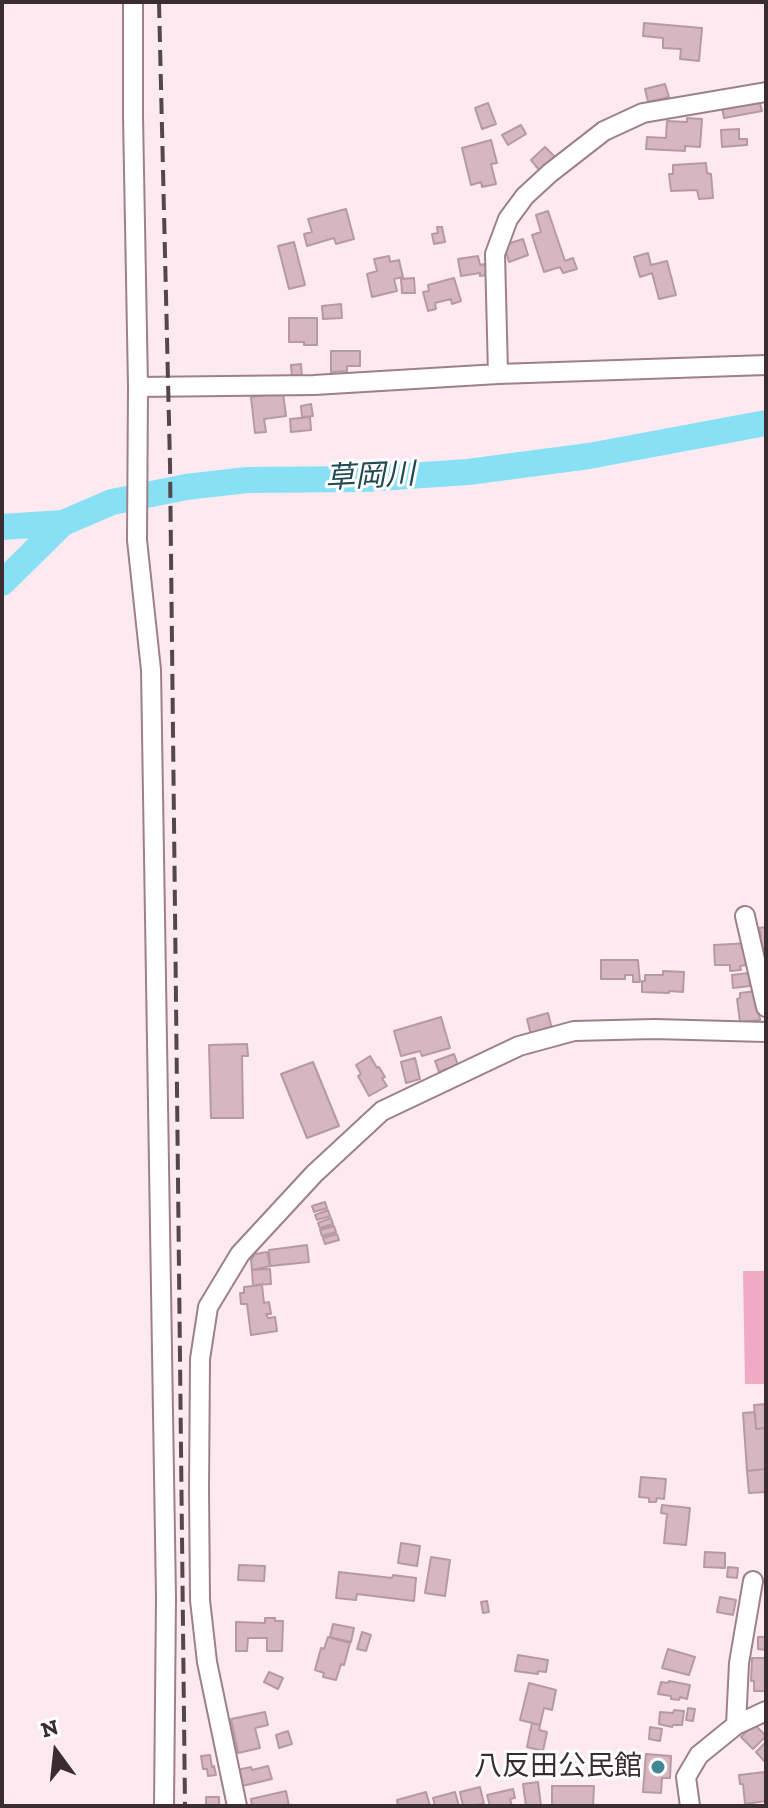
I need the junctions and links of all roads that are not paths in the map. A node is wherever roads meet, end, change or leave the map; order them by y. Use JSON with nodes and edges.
{"nodes":[{"id":1,"x":133,"y":2,"type":"edge"},
{"id":2,"x":766,"y":92,"type":"edge"},
{"id":3,"x":766,"y":365,"type":"edge"},
{"id":4,"x":498,"y":374,"type":"junction"},
{"id":5,"x":138,"y":387,"type":"junction"},
{"id":6,"x":745,"y":916,"type":"dead end"},
{"id":7,"x":766,"y":1007,"type":"edge"},
{"id":8,"x":766,"y":1032,"type":"edge"},
{"id":9,"x":753,"y":1581,"type":"dead end"},
{"id":10,"x":766,"y":1711,"type":"edge"},
{"id":11,"x":736,"y":1725,"type":"junction"},
{"id":12,"x":164,"y":1806,"type":"edge"},
{"id":13,"x":237,"y":1806,"type":"edge"},
{"id":14,"x":690,"y":1806,"type":"edge"}],
"edges":[{"from":1,"to":5,"type":"street"},
{"from":2,"to":4,"type":"street"},
{"from":3,"to":4,"type":"street"},
{"from":4,"to":5,"type":"street"},
{"from":5,"to":12,"type":"street"},
{"from":6,"to":7,"type":"street"},
{"from":8,"to":13,"type":"street"},
{"from":9,"to":11,"type":"street"},
{"from":10,"to":11,"type":"street"},
{"from":11,"to":14,"type":"street"}]}
